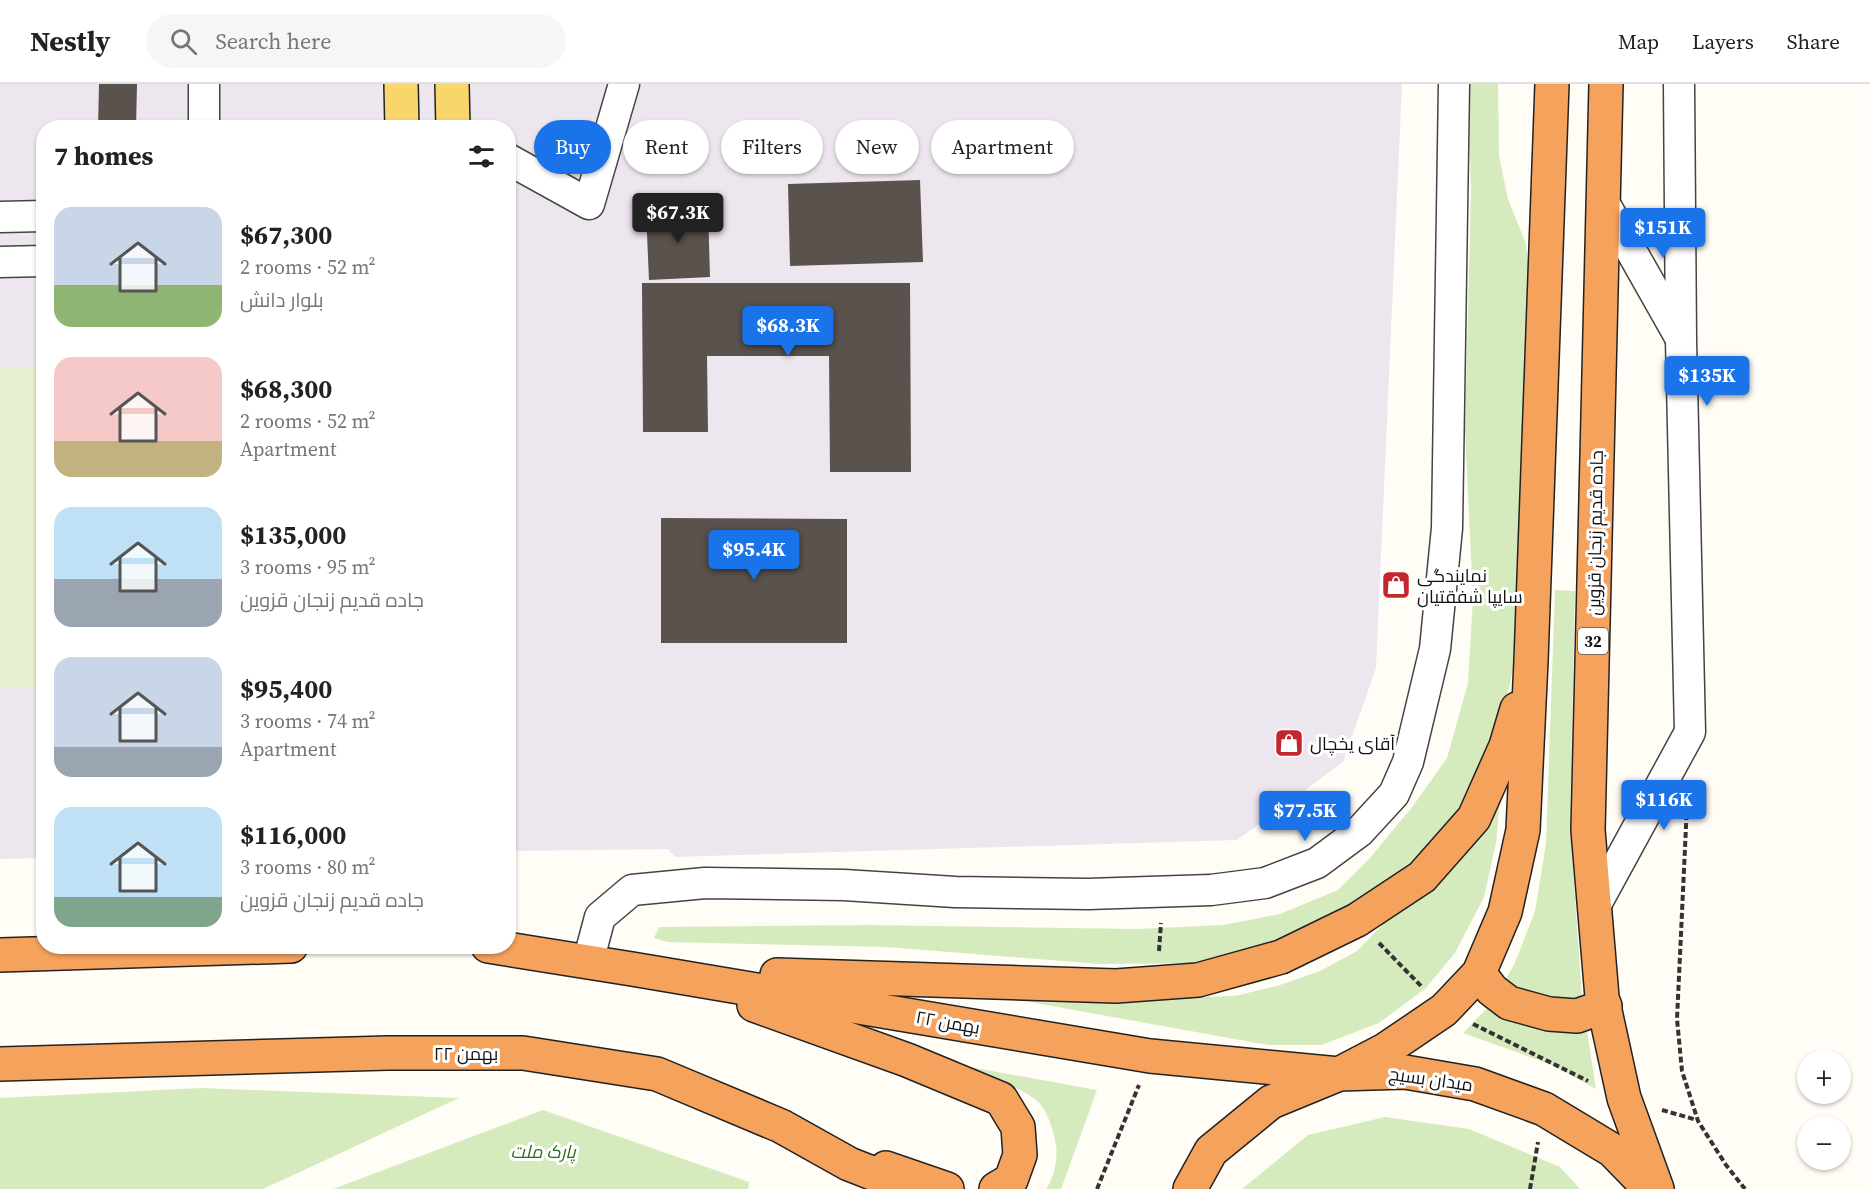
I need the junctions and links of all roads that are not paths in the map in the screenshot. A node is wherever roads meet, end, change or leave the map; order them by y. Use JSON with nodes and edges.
{"nodes":[{"id":1,"x":204,"y":84,"type":"edge"},
{"id":2,"x":401,"y":84,"type":"edge"},
{"id":3,"x":452,"y":84,"type":"edge"},
{"id":4,"x":624,"y":84,"type":"edge"},
{"id":5,"x":1454,"y":84,"type":"edge"},
{"id":6,"x":1552,"y":84,"type":"edge"},
{"id":7,"x":1606,"y":84,"type":"edge"},
{"id":8,"x":1679,"y":84,"type":"edge"},
{"id":9,"x":204,"y":120,"type":"edge"},
{"id":10,"x":402,"y":120,"type":"edge"},
{"id":11,"x":453,"y":120,"type":"edge"},
{"id":12,"x":516,"y":163,"type":"edge"},
{"id":13,"x":1603,"y":201,"type":"junction"},
{"id":14,"x":36,"y":216,"type":"edge"},
{"id":15,"x":0,"y":217,"type":"edge"},
{"id":16,"x":36,"y":261,"type":"edge"},
{"id":17,"x":0,"y":262,"type":"edge"},
{"id":18,"x":1681,"y":340,"type":"junction"},
{"id":19,"x":1531,"y":661,"type":"junction"},
{"id":20,"x":1595,"y":906,"type":"junction"},
{"id":21,"x":516,"y":949,"type":"edge"},
{"id":22,"x":36,"y":954,"type":"edge"},
{"id":23,"x":0,"y":955,"type":"edge"},
{"id":24,"x":588,"y":962,"type":"junction"},
{"id":25,"x":632,"y":969,"type":"junction"},
{"id":26,"x":1479,"y":973,"type":"junction"},
{"id":27,"x":672,"y":975,"type":"junction"},
{"id":28,"x":1605,"y":1006,"type":"junction"},
{"id":29,"x":0,"y":1064,"type":"edge"},
{"id":30,"x":1339,"y":1074,"type":"junction"},
{"id":31,"x":781,"y":1126,"type":"junction"},
{"id":32,"x":899,"y":1187,"type":"edge"},
{"id":33,"x":947,"y":1189,"type":"edge"},
{"id":34,"x":996,"y":1189,"type":"edge"},
{"id":35,"x":1190,"y":1189,"type":"edge"},
{"id":36,"x":1650,"y":1189,"type":"edge"},
{"id":37,"x":1657,"y":1189,"type":"edge"}],
"edges":[{"from":1,"to":9,"type":"street"},
{"from":2,"to":10,"type":"main road"},
{"from":3,"to":11,"type":"main road"},
{"from":4,"to":12,"type":"street"},
{"from":5,"to":24,"type":"street"},
{"from":6,"to":19,"type":"highway"},
{"from":7,"to":13,"type":"highway","name":"جاده قدیم زنجان قزوین","number":"32"},
{"from":8,"to":18,"type":"street"},
{"from":13,"to":18,"type":"street"},
{"from":13,"to":20,"type":"highway","name":"جاده قدیم زنجان قزوین","number":"32"},
{"from":14,"to":15,"type":"street"},
{"from":16,"to":17,"type":"street"},
{"from":18,"to":20,"type":"street"},
{"from":19,"to":25,"type":"highway"},
{"from":19,"to":26,"type":"highway"},
{"from":20,"to":28,"type":"highway","name":"جاده قدیم زنجان قزوین","number":"32"},
{"from":21,"to":24,"type":"highway","name":"۲۲ بهمن"},
{"from":22,"to":23,"type":"highway"},
{"from":24,"to":25,"type":"highway","name":"۲۲ بهمن"},
{"from":25,"to":27,"type":"highway","name":"۲۲ بهمن"},
{"from":26,"to":28,"type":"highway"},
{"from":26,"to":30,"type":"highway"},
{"from":27,"to":30,"type":"highway","name":"۲۲ بهمن"},
{"from":27,"to":34,"type":"highway"},
{"from":28,"to":37,"type":"highway","name":"جاده قدیم زنجان قزوین","number":"32"},
{"from":29,"to":31,"type":"highway","name":"۲۲ بهمن"},
{"from":30,"to":35,"type":"highway","name":"میدان بسیج"},
{"from":30,"to":36,"type":"highway","name":"میدان بسیج"},
{"from":31,"to":32,"type":"highway","name":"۲۲ بهمن"},
{"from":31,"to":33,"type":"highway"}]}
